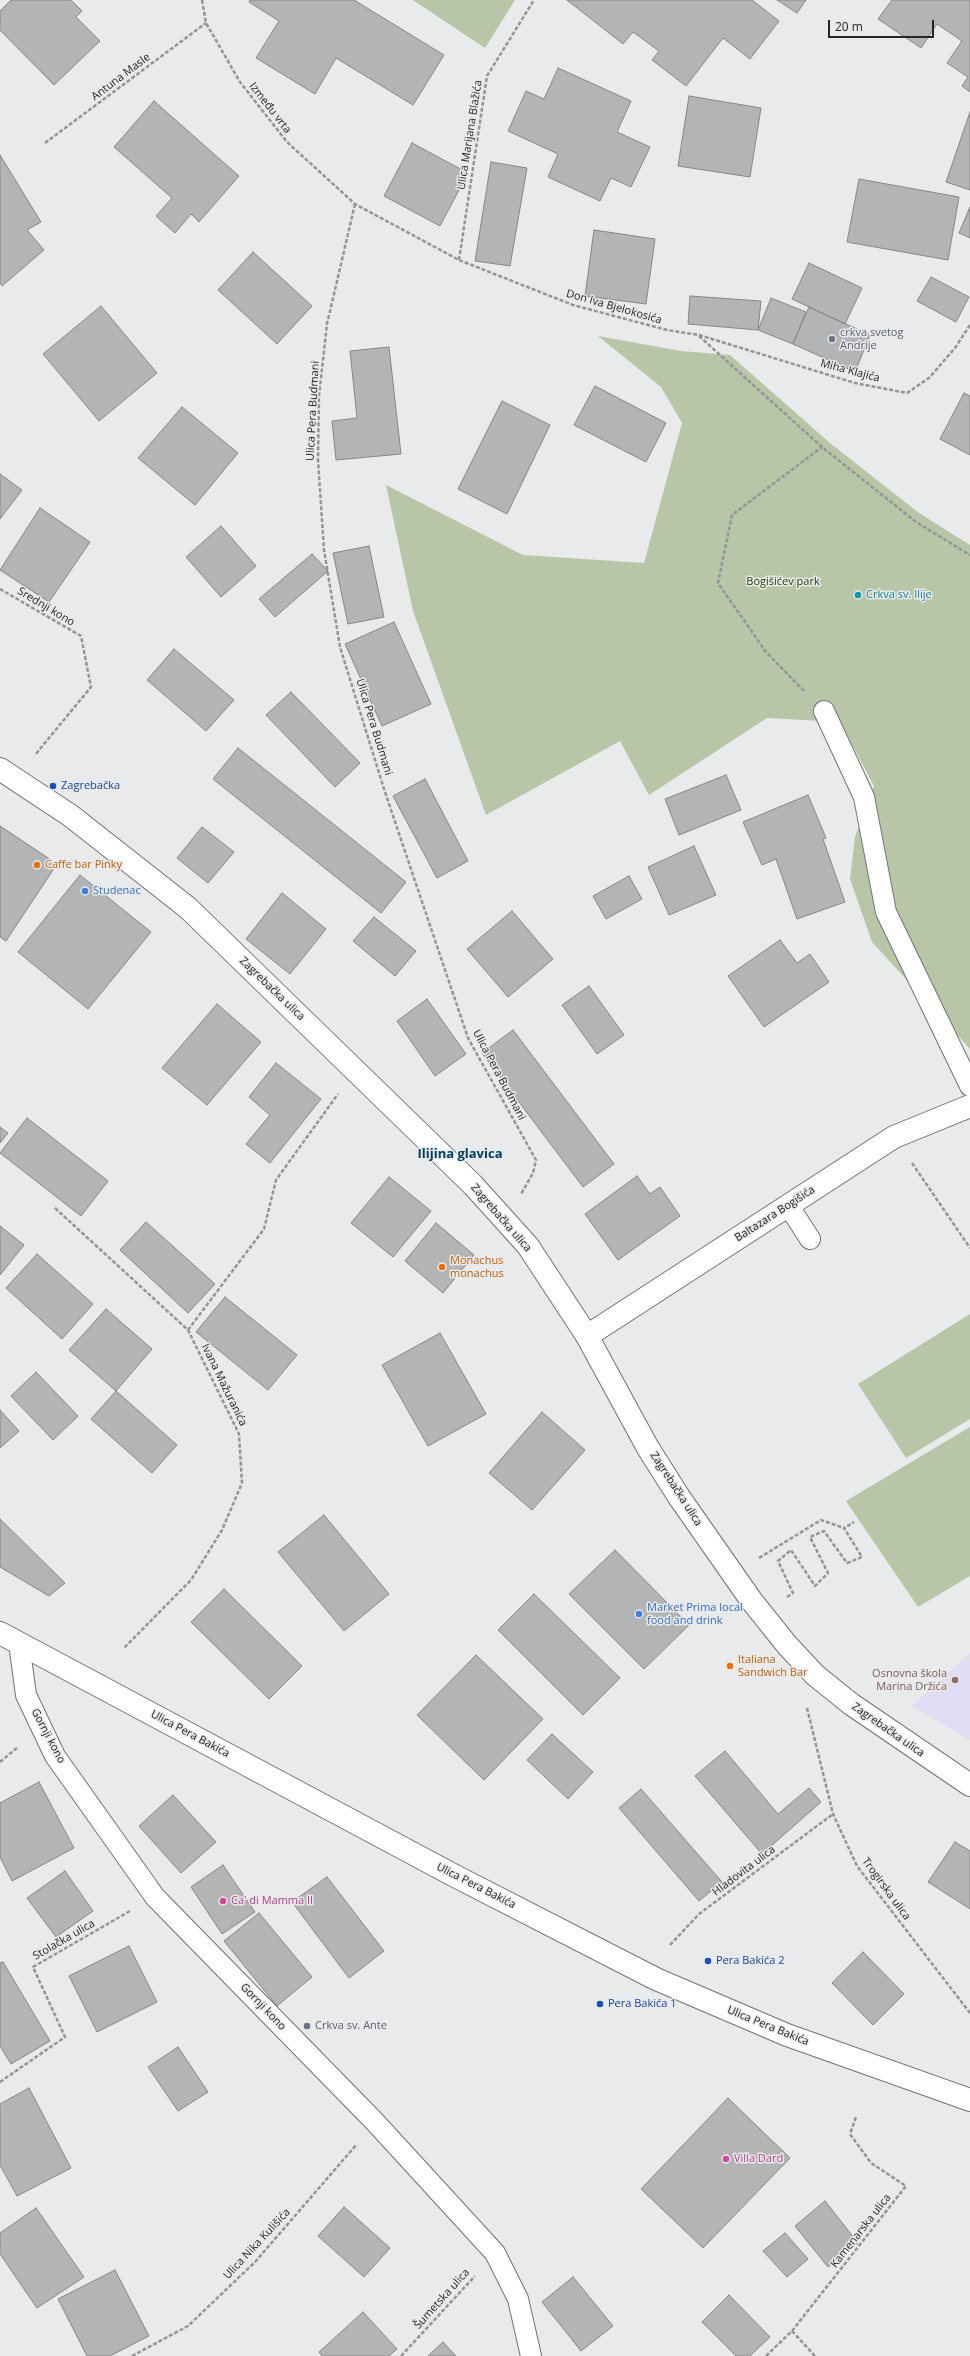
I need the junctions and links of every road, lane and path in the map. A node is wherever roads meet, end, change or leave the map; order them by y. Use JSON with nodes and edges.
{"nodes":[{"id":1,"x":202,"y":0,"type":"edge"},
{"id":2,"x":534,"y":0,"type":"edge"},
{"id":3,"x":206,"y":23,"type":"junction"},
{"id":4,"x":45,"y":143,"type":"dead end"},
{"id":5,"x":355,"y":204,"type":"junction"},
{"id":6,"x":459,"y":260,"type":"junction"},
{"id":7,"x":970,"y":325,"type":"edge"},
{"id":8,"x":699,"y":336,"type":"junction"},
{"id":9,"x":822,"y":447,"type":"junction"},
{"id":10,"x":970,"y":555,"type":"edge"},
{"id":11,"x":0,"y":589,"type":"edge"},
{"id":12,"x":824,"y":712,"type":"joint"},
{"id":13,"x":8,"y":774,"type":"edge"},
{"id":14,"x":970,"y":1086,"type":"edge"},
{"id":15,"x":340,"y":1092,"type":"dead end"},
{"id":16,"x":970,"y":1106,"type":"edge"},
{"id":17,"x":894,"y":1137,"type":"junction"},
{"id":18,"x":788,"y":1205,"type":"junction"},
{"id":19,"x":55,"y":1208,"type":"dead end"},
{"id":20,"x":504,"y":1221,"type":"junction"},
{"id":21,"x":810,"y":1239,"type":"dead end"},
{"id":22,"x":970,"y":1248,"type":"edge"},
{"id":23,"x":188,"y":1330,"type":"junction"},
{"id":24,"x":587,"y":1336,"type":"junction"},
{"id":25,"x":854,"y":1522,"type":"dead end"},
{"id":26,"x":844,"y":1528,"type":"junction"},
{"id":27,"x":733,"y":1574,"type":"junction"},
{"id":28,"x":762,"y":1614,"type":"junction"},
{"id":29,"x":0,"y":1627,"type":"edge"},
{"id":30,"x":9,"y":1638,"type":"edge"},
{"id":31,"x":124,"y":1648,"type":"dead end"},
{"id":32,"x":805,"y":1703,"type":"dead end"},
{"id":33,"x":970,"y":1785,"type":"edge"},
{"id":34,"x":833,"y":1814,"type":"junction"},
{"id":35,"x":155,"y":1897,"type":"junction"},
{"id":36,"x":670,"y":1945,"type":"dead end"},
{"id":37,"x":970,"y":2013,"type":"edge"},
{"id":38,"x":0,"y":2082,"type":"edge"},
{"id":39,"x":970,"y":2100,"type":"edge"},
{"id":40,"x":856,"y":2117,"type":"dead end"},
{"id":41,"x":375,"y":2122,"type":"junction"},
{"id":42,"x":495,"y":2253,"type":"junction"},
{"id":43,"x":792,"y":2331,"type":"junction"},
{"id":44,"x":132,"y":2356,"type":"edge"},
{"id":45,"x":401,"y":2356,"type":"edge"},
{"id":46,"x":531,"y":2356,"type":"edge"},
{"id":47,"x":766,"y":2356,"type":"edge"},
{"id":48,"x":814,"y":2356,"type":"edge"}],
"edges":[{"from":1,"to":3,"type":"path","name":"Između vrta"},
{"from":2,"to":6,"type":"path","name":"Ulica Marijana Blažića"},
{"from":3,"to":4,"type":"path","name":"Antuna Masle"},
{"from":3,"to":5,"type":"path","name":"Između vrta"},
{"from":5,"to":6,"type":"path","name":"Između vrta"},
{"from":5,"to":20,"type":"path","name":"Ulica Pera Budmani"},
{"from":6,"to":8,"type":"path","name":"Don Iva Bjelokosića"},
{"from":7,"to":8,"type":"path","name":"Miha Klajića"},
{"from":8,"to":9,"type":"path"},
{"from":9,"to":10,"type":"path"},
{"from":9,"to":12,"type":"path"},
{"from":11,"to":13,"type":"path","name":"Srednji kono"},
{"from":12,"to":14,"type":"lane"},
{"from":13,"to":20,"type":"street","name":"Zagrebačka ulica"},
{"from":15,"to":23,"type":"path"},
{"from":16,"to":17,"type":"street","name":"Baltazara Bogišića"},
{"from":17,"to":18,"type":"street","name":"Baltazara Bogišića"},
{"from":17,"to":22,"type":"path"},
{"from":18,"to":21,"type":"lane"},
{"from":18,"to":24,"type":"street","name":"Baltazara Bogišića"},
{"from":19,"to":23,"type":"path"},
{"from":20,"to":24,"type":"street","name":"Zagrebačka ulica"},
{"from":23,"to":31,"type":"path","name":"Ivana Mažuranića"},
{"from":24,"to":27,"type":"street","name":"Zagrebačka ulica"},
{"from":25,"to":26,"type":"path"},
{"from":26,"to":27,"type":"path"},
{"from":26,"to":28,"type":"path"},
{"from":27,"to":28,"type":"street","name":"Zagrebačka ulica"},
{"from":28,"to":33,"type":"street","name":"Zagrebačka ulica"},
{"from":29,"to":30,"type":"street","name":"Ulica Pera Bakića"},
{"from":30,"to":35,"type":"lane","name":"Gornji kono"},
{"from":30,"to":39,"type":"street","name":"Ulica Pera Bakića"},
{"from":32,"to":34,"type":"path","name":"Trogirska ulica"},
{"from":34,"to":36,"type":"path","name":"Hladovita ulica"},
{"from":34,"to":37,"type":"path","name":"Trogirska ulica"},
{"from":35,"to":38,"type":"path","name":"Stolačka ulica"},
{"from":35,"to":41,"type":"lane","name":"Gornji kono"},
{"from":40,"to":43,"type":"path","name":"Kamenarska ulica"},
{"from":41,"to":42,"type":"lane","name":"Gornji kono"},
{"from":41,"to":44,"type":"path","name":"Ulica Nika Kulišića"},
{"from":42,"to":45,"type":"path","name":"Šumetska ulica"},
{"from":42,"to":46,"type":"lane","name":"Gornji kono"},
{"from":43,"to":47,"type":"path","name":"Kamenarska ulica"},
{"from":43,"to":48,"type":"path"}]}
